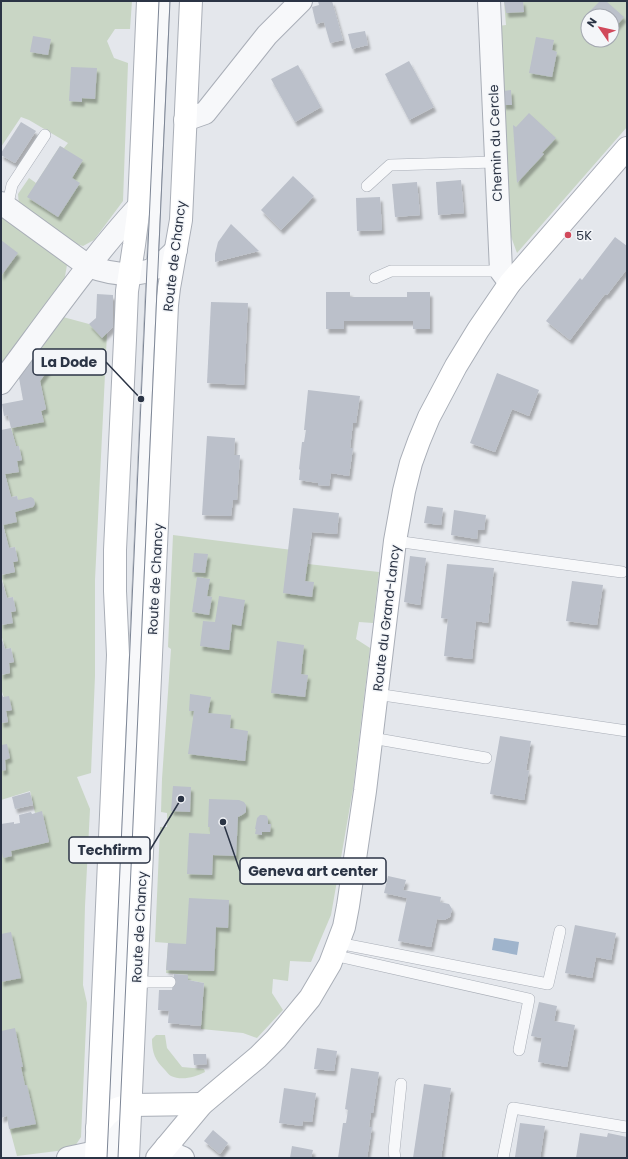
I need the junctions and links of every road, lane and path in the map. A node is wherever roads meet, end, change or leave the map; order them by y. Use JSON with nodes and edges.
{"nodes":[{"id":1,"x":148,"y":1,"type":"edge"},
{"id":2,"x":164,"y":1,"type":"edge"},
{"id":3,"x":191,"y":1,"type":"edge"},
{"id":4,"x":301,"y":1,"type":"edge"},
{"id":5,"x":489,"y":1,"type":"edge"},
{"id":6,"x":185,"y":120,"type":"junction"},
{"id":7,"x":45,"y":135,"type":"dead end"},
{"id":8,"x":627,"y":148,"type":"edge"},
{"id":9,"x":496,"y":162,"type":"junction"},
{"id":10,"x":367,"y":186,"type":"dead end"},
{"id":11,"x":4,"y":206,"type":"edge"},
{"id":12,"x":139,"y":206,"type":"junction"},
{"id":13,"x":176,"y":250,"type":"junction"},
{"id":14,"x":88,"y":266,"type":"junction"},
{"id":15,"x":152,"y":269,"type":"junction"},
{"id":16,"x":130,"y":275,"type":"junction"},
{"id":17,"x":506,"y":277,"type":"junction"},
{"id":18,"x":375,"y":278,"type":"dead end"},
{"id":19,"x":1,"y":383,"type":"edge"},
{"id":20,"x":395,"y":541,"type":"junction"},
{"id":21,"x":622,"y":572,"type":"dead end"},
{"id":22,"x":376,"y":694,"type":"junction"},
{"id":23,"x":627,"y":731,"type":"edge"},
{"id":24,"x":372,"y":738,"type":"junction"},
{"id":25,"x":486,"y":758,"type":"dead end"},
{"id":26,"x":560,"y":931,"type":"dead end"},
{"id":27,"x":335,"y":949,"type":"junction"},
{"id":28,"x":170,"y":982,"type":"dead end"},
{"id":29,"x":136,"y":983,"type":"junction"},
{"id":30,"x":520,"y":1050,"type":"dead end"},
{"id":31,"x":401,"y":1084,"type":"dead end"},
{"id":32,"x":176,"y":1104,"type":"junction"},
{"id":33,"x":202,"y":1104,"type":"junction"},
{"id":34,"x":122,"y":1107,"type":"junction"},
{"id":35,"x":626,"y":1127,"type":"dead end"},
{"id":36,"x":96,"y":1128,"type":"junction"},
{"id":37,"x":171,"y":1148,"type":"edge"},
{"id":38,"x":101,"y":1156,"type":"edge"},
{"id":39,"x":68,"y":1158,"type":"edge"},
{"id":40,"x":128,"y":1158,"type":"edge"},
{"id":41,"x":395,"y":1158,"type":"edge"},
{"id":42,"x":503,"y":1158,"type":"edge"}],
"edges":[{"from":1,"to":12,"type":"main road"},
{"from":2,"to":15,"type":"lane"},
{"from":3,"to":6,"type":"main road","name":"Route de Chancy"},
{"from":4,"to":6,"type":"street"},
{"from":5,"to":9,"type":"street","name":"Chemin du Cercle"},
{"from":6,"to":13,"type":"main road","name":"Route de Chancy"},
{"from":7,"to":11,"type":"lane"},
{"from":8,"to":17,"type":"main road","name":"Route du Grand-Lancy"},
{"from":9,"to":10,"type":"lane"},
{"from":9,"to":17,"type":"street","name":"Chemin du Cercle"},
{"from":11,"to":14,"type":"street"},
{"from":12,"to":14,"type":"street"},
{"from":12,"to":16,"type":"main road"},
{"from":13,"to":15,"type":"street"},
{"from":13,"to":29,"type":"main road","name":"Route de Chancy"},
{"from":14,"to":16,"type":"street"},
{"from":14,"to":19,"type":"street"},
{"from":15,"to":16,"type":"street"},
{"from":15,"to":34,"type":"lane"},
{"from":16,"to":36,"type":"main road"},
{"from":17,"to":18,"type":"lane"},
{"from":17,"to":20,"type":"main road","name":"Route du Grand-Lancy"},
{"from":20,"to":21,"type":"lane"},
{"from":20,"to":22,"type":"main road","name":"Route du Grand-Lancy"},
{"from":22,"to":23,"type":"lane"},
{"from":22,"to":24,"type":"main road","name":"Route du Grand-Lancy"},
{"from":24,"to":25,"type":"lane"},
{"from":24,"to":27,"type":"main road","name":"Route du Grand-Lancy"},
{"from":26,"to":27,"type":"lane"},
{"from":27,"to":30,"type":"lane"},
{"from":27,"to":33,"type":"main road","name":"Route du Grand-Lancy"},
{"from":28,"to":29,"type":"lane"},
{"from":29,"to":34,"type":"main road","name":"Route de Chancy"},
{"from":31,"to":41,"type":"lane"},
{"from":32,"to":33,"type":"main road"},
{"from":32,"to":34,"type":"main road"},
{"from":32,"to":37,"type":"main road"},
{"from":33,"to":37,"type":"main road","name":"Route du Grand-Lancy"},
{"from":34,"to":36,"type":"main road"},
{"from":34,"to":38,"type":"lane"},
{"from":34,"to":40,"type":"main road","name":"Route de Chancy"},
{"from":35,"to":42,"type":"lane"},
{"from":36,"to":38,"type":"main road"},
{"from":38,"to":39,"type":"street"}]}
